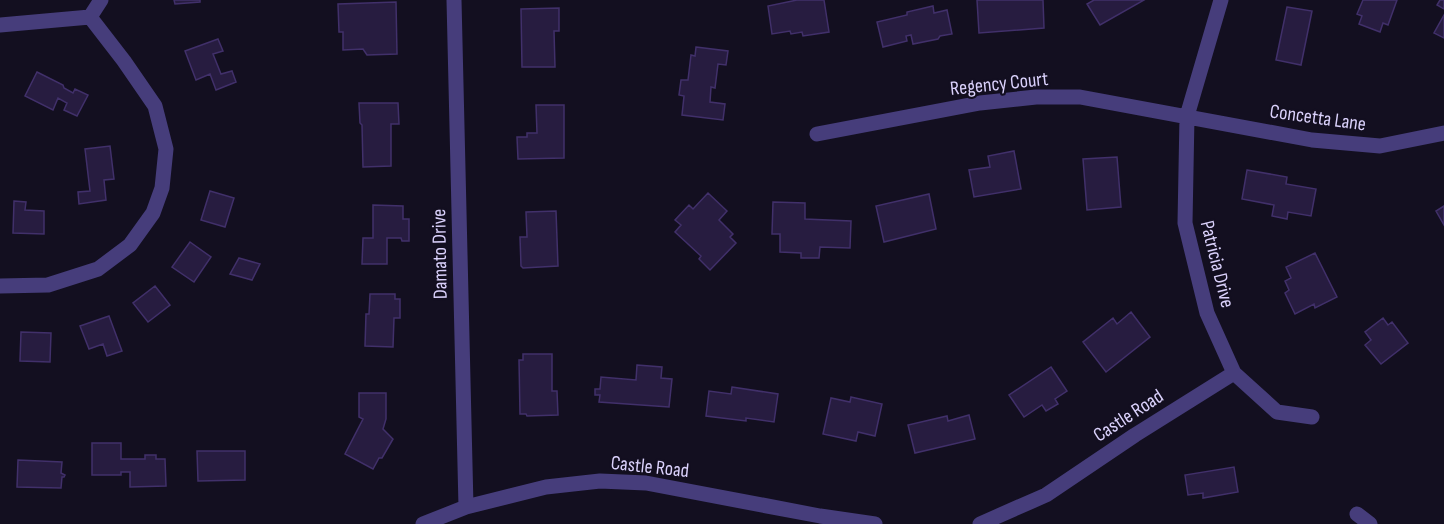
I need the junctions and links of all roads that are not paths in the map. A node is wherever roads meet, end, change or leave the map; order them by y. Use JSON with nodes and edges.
{"nodes":[{"id":1,"x":101,"y":0,"type":"edge"},
{"id":2,"x":454,"y":0,"type":"edge"},
{"id":3,"x":1221,"y":0,"type":"edge"},
{"id":4,"x":90,"y":17,"type":"junction"},
{"id":5,"x":0,"y":26,"type":"edge"},
{"id":6,"x":1187,"y":116,"type":"junction"},
{"id":7,"x":817,"y":134,"type":"dead end"},
{"id":8,"x":1444,"y":134,"type":"edge"},
{"id":9,"x":0,"y":286,"type":"edge"},
{"id":10,"x":1234,"y":373,"type":"junction"},
{"id":11,"x":1312,"y":417,"type":"dead end"},
{"id":12,"x":466,"y":507,"type":"junction"},
{"id":13,"x":1357,"y":514,"type":"dead end"},
{"id":14,"x":423,"y":524,"type":"edge"},
{"id":15,"x":875,"y":524,"type":"edge"},
{"id":16,"x":980,"y":524,"type":"edge"},
{"id":17,"x":1370,"y":524,"type":"edge"}],
"edges":[{"from":1,"to":4,"type":"street"},
{"from":2,"to":12,"type":"street","name":"Damato Drive"},
{"from":3,"to":6,"type":"street","name":"Patricia Drive"},
{"from":4,"to":5,"type":"street"},
{"from":4,"to":9,"type":"street"},
{"from":6,"to":7,"type":"street","name":"Regency Court"},
{"from":6,"to":8,"type":"street","name":"Concetta Lane"},
{"from":6,"to":10,"type":"street","name":"Patricia Drive"},
{"from":10,"to":11,"type":"street","name":"Patricia Drive"},
{"from":10,"to":16,"type":"street","name":"Castle Road"},
{"from":12,"to":14,"type":"street","name":"Castle Road"},
{"from":12,"to":15,"type":"street","name":"Castle Road"},
{"from":13,"to":17,"type":"street"}]}
